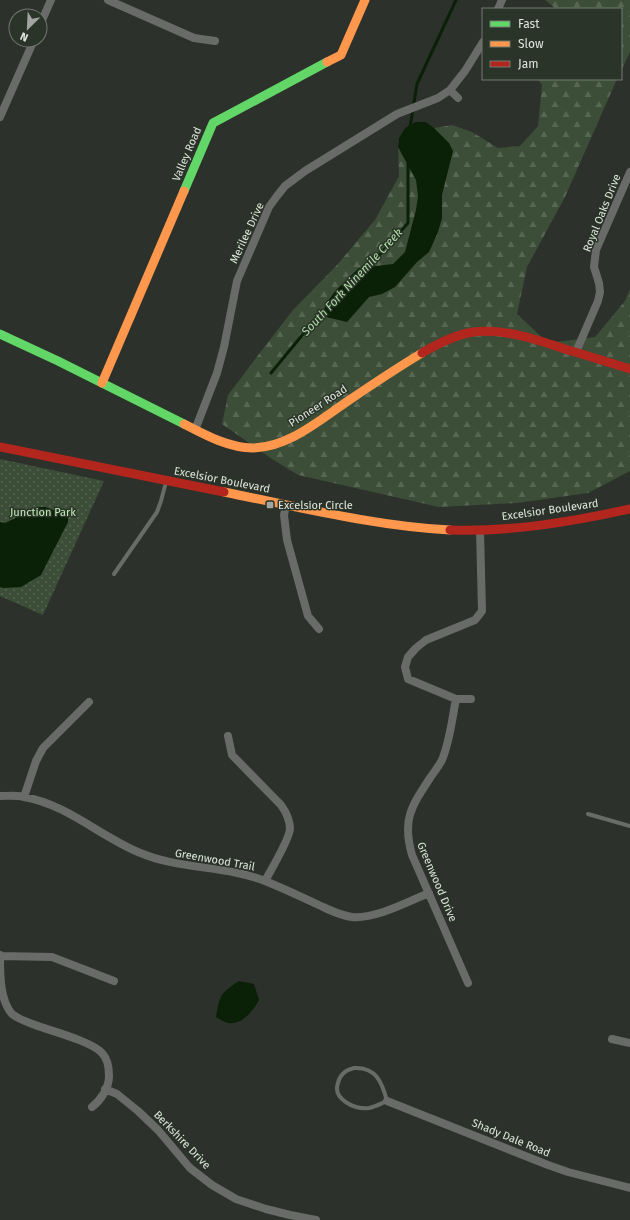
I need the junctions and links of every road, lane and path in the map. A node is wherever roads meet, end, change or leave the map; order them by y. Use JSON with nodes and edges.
{"nodes":[{"id":1,"x":108,"y":0,"type":"edge"},
{"id":2,"x":365,"y":0,"type":"edge"},
{"id":3,"x":215,"y":41,"type":"dead end"},
{"id":4,"x":482,"y":44,"type":"edge"},
{"id":5,"x":30,"y":48,"type":"edge"},
{"id":6,"x":450,"y":90,"type":"junction"},
{"id":7,"x":458,"y":98,"type":"dead end"},
{"id":8,"x":0,"y":117,"type":"edge"},
{"id":9,"x":630,"y":172,"type":"edge"},
{"id":10,"x":0,"y":334,"type":"edge"},
{"id":11,"x":576,"y":352,"type":"junction"},
{"id":12,"x":630,"y":369,"type":"edge"},
{"id":13,"x":102,"y":383,"type":"junction"},
{"id":14,"x":195,"y":430,"type":"junction"},
{"id":15,"x":0,"y":447,"type":"edge"},
{"id":16,"x":167,"y":481,"type":"junction"},
{"id":17,"x":286,"y":505,"type":"junction"},
{"id":18,"x":630,"y":509,"type":"edge"},
{"id":19,"x":480,"y":530,"type":"junction"},
{"id":20,"x":114,"y":574,"type":"dead end"},
{"id":21,"x":319,"y":629,"type":"dead end"},
{"id":22,"x":456,"y":699,"type":"junction"},
{"id":23,"x":471,"y":699,"type":"dead end"},
{"id":24,"x":89,"y":702,"type":"dead end"},
{"id":25,"x":228,"y":736,"type":"dead end"},
{"id":26,"x":0,"y":796,"type":"edge"},
{"id":27,"x":24,"y":797,"type":"junction"},
{"id":28,"x":588,"y":814,"type":"dead end"},
{"id":29,"x":630,"y":826,"type":"edge"},
{"id":30,"x":265,"y":881,"type":"junction"},
{"id":31,"x":429,"y":893,"type":"junction"},
{"id":32,"x":0,"y":956,"type":"edge"},
{"id":33,"x":114,"y":981,"type":"dead end"},
{"id":34,"x":468,"y":983,"type":"dead end"},
{"id":35,"x":612,"y":1039,"type":"dead end"},
{"id":36,"x":630,"y":1043,"type":"edge"},
{"id":37,"x":105,"y":1089,"type":"junction"},
{"id":38,"x":387,"y":1101,"type":"junction"},
{"id":39,"x":92,"y":1107,"type":"dead end"},
{"id":40,"x":630,"y":1188,"type":"edge"},
{"id":41,"x":316,"y":1220,"type":"edge"}],
"edges":[{"from":1,"to":3,"type":"street"},
{"from":2,"to":13,"type":"street","name":"Valley Road"},
{"from":4,"to":6,"type":"street","name":"Merilee Drive"},
{"from":5,"to":8,"type":"street"},
{"from":6,"to":7,"type":"street"},
{"from":6,"to":14,"type":"street","name":"Merilee Drive"},
{"from":9,"to":11,"type":"street","name":"Royal Oaks Drive"},
{"from":10,"to":13,"type":"street","name":"Pioneer Road"},
{"from":11,"to":12,"type":"street","name":"Pioneer Road"},
{"from":11,"to":14,"type":"street","name":"Pioneer Road"},
{"from":13,"to":14,"type":"street","name":"Pioneer Road"},
{"from":15,"to":16,"type":"street","name":"Excelsior Boulevard"},
{"from":16,"to":17,"type":"street","name":"Excelsior Boulevard"},
{"from":16,"to":20,"type":"lane"},
{"from":17,"to":19,"type":"street","name":"Excelsior Boulevard"},
{"from":17,"to":21,"type":"street"},
{"from":18,"to":19,"type":"street","name":"Excelsior Boulevard"},
{"from":19,"to":22,"type":"street"},
{"from":22,"to":23,"type":"street"},
{"from":22,"to":31,"type":"street","name":"Greenwood Drive"},
{"from":24,"to":27,"type":"street"},
{"from":25,"to":30,"type":"street"},
{"from":26,"to":27,"type":"street","name":"Greenwood Trail"},
{"from":27,"to":30,"type":"street","name":"Greenwood Trail"},
{"from":28,"to":29,"type":"lane"},
{"from":30,"to":31,"type":"street","name":"Greenwood Trail"},
{"from":31,"to":34,"type":"street","name":"Greenwood Drive"},
{"from":32,"to":33,"type":"street"},
{"from":32,"to":37,"type":"street"},
{"from":35,"to":36,"type":"street"},
{"from":37,"to":39,"type":"street"},
{"from":37,"to":41,"type":"street","name":"Berkshire Drive"},
{"from":38,"to":38,"type":"lane"},
{"from":38,"to":40,"type":"street","name":"Shady Dale Road"}]}
